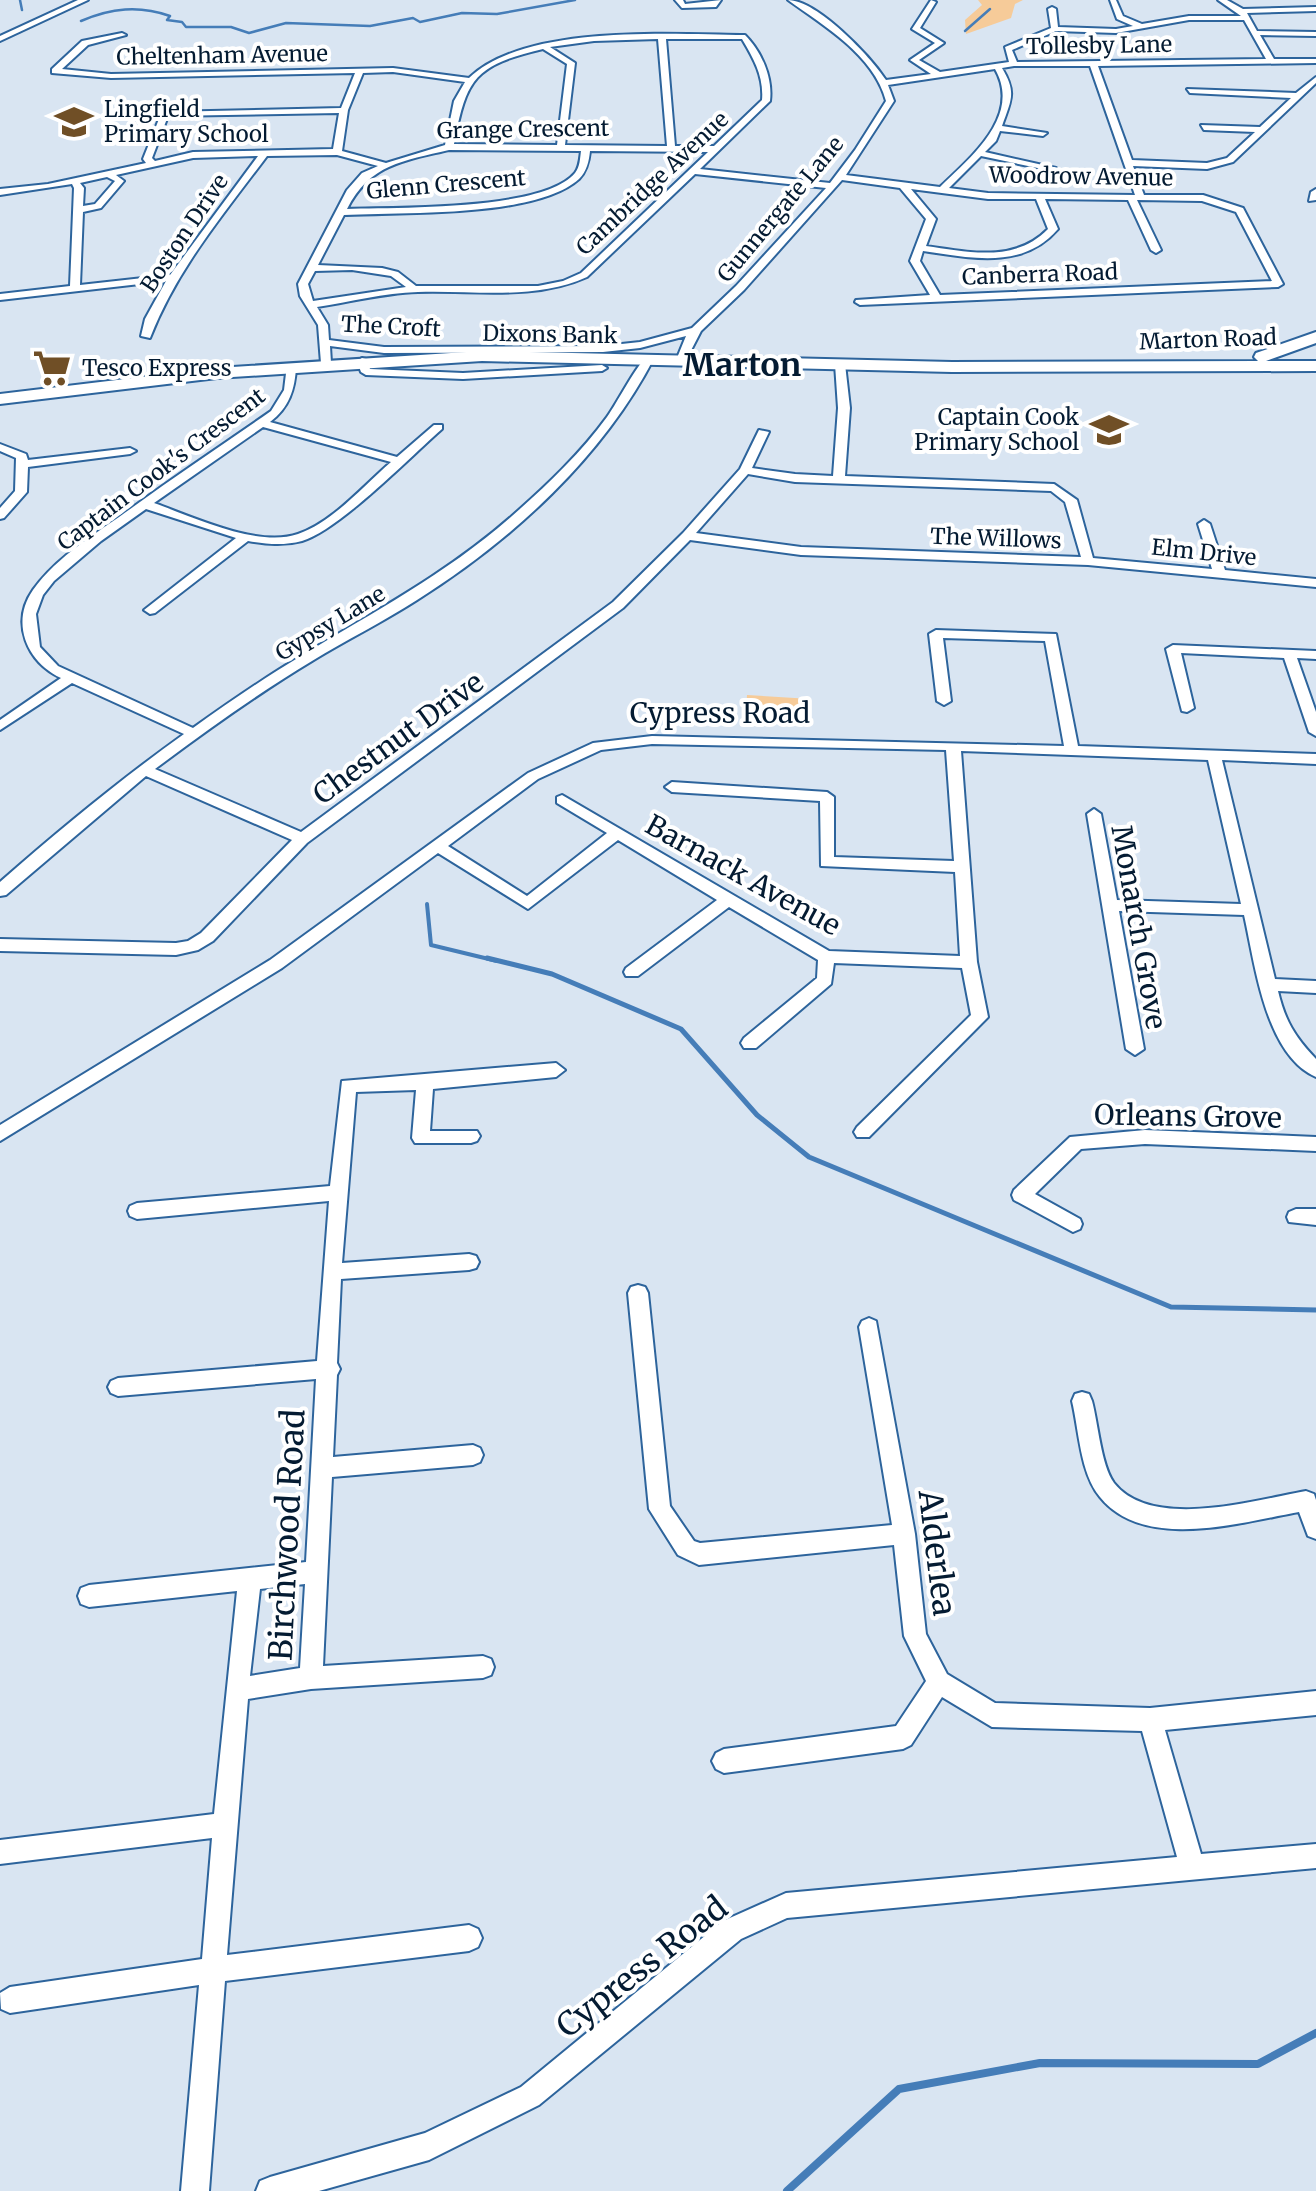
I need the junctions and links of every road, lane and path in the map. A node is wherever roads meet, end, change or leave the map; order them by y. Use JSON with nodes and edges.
{"nodes":[{"id":1,"x":84,"y":0,"type":"edge"},
{"id":2,"x":679,"y":0,"type":"edge"},
{"id":3,"x":718,"y":0,"type":"edge"},
{"id":4,"x":792,"y":0,"type":"edge"},
{"id":5,"x":1222,"y":0,"type":"edge"},
{"id":6,"x":1113,"y":1,"type":"edge"},
{"id":7,"x":932,"y":2,"type":"edge"},
{"id":8,"x":1052,"y":9,"type":"dead end"},
{"id":9,"x":1316,"y":10,"type":"edge"},
{"id":10,"x":1244,"y":15,"type":"junction"},
{"id":11,"x":1168,"y":22,"type":"junction"},
{"id":12,"x":1141,"y":26,"type":"junction"},
{"id":13,"x":1055,"y":29,"type":"junction"},
{"id":14,"x":1183,"y":29,"type":"dead end"},
{"id":15,"x":1254,"y":33,"type":"junction"},
{"id":16,"x":1316,"y":34,"type":"edge"},
{"id":17,"x":122,"y":35,"type":"dead end"},
{"id":18,"x":662,"y":38,"type":"junction"},
{"id":19,"x":0,"y":39,"type":"edge"},
{"id":20,"x":543,"y":46,"type":"junction"},
{"id":21,"x":1271,"y":60,"type":"junction"},
{"id":22,"x":1315,"y":62,"type":"edge"},
{"id":23,"x":1093,"y":63,"type":"junction"},
{"id":24,"x":1014,"y":64,"type":"junction"},
{"id":25,"x":998,"y":66,"type":"junction"},
{"id":26,"x":360,"y":70,"type":"junction"},
{"id":27,"x":937,"y":74,"type":"junction"},
{"id":28,"x":1316,"y":78,"type":"edge"},
{"id":29,"x":469,"y":80,"type":"junction"},
{"id":30,"x":884,"y":83,"type":"junction"},
{"id":31,"x":1190,"y":91,"type":"dead end"},
{"id":32,"x":1300,"y":96,"type":"junction"},
{"id":33,"x":344,"y":110,"type":"junction"},
{"id":34,"x":1204,"y":127,"type":"dead end"},
{"id":35,"x":998,"y":128,"type":"junction"},
{"id":36,"x":1263,"y":130,"type":"junction"},
{"id":37,"x":1044,"y":134,"type":"dead end"},
{"id":38,"x":561,"y":146,"type":"junction"},
{"id":39,"x":586,"y":146,"type":"junction"},
{"id":40,"x":671,"y":146,"type":"junction"},
{"id":41,"x":449,"y":147,"type":"junction"},
{"id":42,"x":718,"y":149,"type":"junction"},
{"id":43,"x":337,"y":152,"type":"junction"},
{"id":44,"x":979,"y":153,"type":"junction"},
{"id":45,"x":263,"y":154,"type":"junction"},
{"id":46,"x":151,"y":162,"type":"junction"},
{"id":47,"x":1128,"y":163,"type":"junction"},
{"id":48,"x":384,"y":165,"type":"junction"},
{"id":49,"x":1052,"y":168,"type":"dead end"},
{"id":50,"x":695,"y":171,"type":"junction"},
{"id":51,"x":108,"y":173,"type":"junction"},
{"id":52,"x":74,"y":182,"type":"junction"},
{"id":53,"x":834,"y":182,"type":"junction"},
{"id":54,"x":902,"y":184,"type":"junction"},
{"id":55,"x":942,"y":190,"type":"junction"},
{"id":56,"x":0,"y":192,"type":"edge"},
{"id":57,"x":1040,"y":196,"type":"junction"},
{"id":58,"x":1136,"y":197,"type":"junction"},
{"id":59,"x":77,"y":210,"type":"junction"},
{"id":60,"x":340,"y":212,"type":"junction"},
{"id":61,"x":920,"y":248,"type":"junction"},
{"id":62,"x":1156,"y":250,"type":"dead end"},
{"id":63,"x":311,"y":268,"type":"junction"},
{"id":64,"x":174,"y":278,"type":"junction"},
{"id":65,"x":1278,"y":284,"type":"joint"},
{"id":66,"x":75,"y":289,"type":"junction"},
{"id":67,"x":413,"y":290,"type":"junction"},
{"id":68,"x":0,"y":298,"type":"edge"},
{"id":69,"x":937,"y":298,"type":"junction"},
{"id":70,"x":860,"y":302,"type":"dead end"},
{"id":71,"x":310,"y":306,"type":"junction"},
{"id":72,"x":694,"y":332,"type":"junction"},
{"id":73,"x":146,"y":336,"type":"dead end"},
{"id":74,"x":1316,"y":337,"type":"edge"},
{"id":75,"x":323,"y":342,"type":"junction"},
{"id":76,"x":649,"y":358,"type":"junction"},
{"id":77,"x":682,"y":358,"type":"junction"},
{"id":78,"x":1316,"y":358,"type":"edge"},
{"id":79,"x":1250,"y":360,"type":"junction"},
{"id":80,"x":362,"y":361,"type":"junction"},
{"id":81,"x":326,"y":363,"type":"junction"},
{"id":82,"x":840,"y":364,"type":"junction"},
{"id":83,"x":1225,"y":364,"type":"junction"},
{"id":84,"x":291,"y":366,"type":"junction"},
{"id":85,"x":597,"y":366,"type":"dead end"},
{"id":86,"x":1316,"y":366,"type":"edge"},
{"id":87,"x":1272,"y":368,"type":"junction"},
{"id":88,"x":1316,"y":377,"type":"edge"},
{"id":89,"x":0,"y":399,"type":"edge"},
{"id":90,"x":262,"y":423,"type":"junction"},
{"id":91,"x":438,"y":427,"type":"dead end"},
{"id":92,"x":762,"y":432,"type":"dead end"},
{"id":93,"x":0,"y":447,"type":"edge"},
{"id":94,"x":130,"y":452,"type":"dead end"},
{"id":95,"x":399,"y":461,"type":"junction"},
{"id":96,"x":22,"y":464,"type":"junction"},
{"id":97,"x":745,"y":470,"type":"junction"},
{"id":98,"x":838,"y":480,"type":"junction"},
{"id":99,"x":144,"y":504,"type":"junction"},
{"id":100,"x":0,"y":515,"type":"edge"},
{"id":101,"x":1204,"y":524,"type":"dead end"},
{"id":102,"x":246,"y":536,"type":"junction"},
{"id":103,"x":687,"y":536,"type":"junction"},
{"id":104,"x":1088,"y":562,"type":"junction"},
{"id":105,"x":1219,"y":572,"type":"junction"},
{"id":106,"x":1316,"y":584,"type":"edge"},
{"id":107,"x":150,"y":610,"type":"dead end"},
{"id":108,"x":1290,"y":654,"type":"junction"},
{"id":109,"x":1316,"y":655,"type":"edge"},
{"id":110,"x":70,"y":678,"type":"junction"},
{"id":111,"x":944,"y":701,"type":"dead end"},
{"id":112,"x":1187,"y":708,"type":"dead end"},
{"id":113,"x":0,"y":726,"type":"edge"},
{"id":114,"x":1316,"y":732,"type":"edge"},
{"id":115,"x":195,"y":734,"type":"junction"},
{"id":116,"x":952,"y":746,"type":"junction"},
{"id":117,"x":1072,"y":751,"type":"junction"},
{"id":118,"x":1214,"y":756,"type":"junction"},
{"id":119,"x":1316,"y":759,"type":"edge"},
{"id":120,"x":147,"y":770,"type":"junction"},
{"id":121,"x":672,"y":787,"type":"dead end"},
{"id":122,"x":562,"y":800,"type":"dead end"},
{"id":123,"x":1094,"y":814,"type":"dead end"},
{"id":124,"x":617,"y":833,"type":"junction"},
{"id":125,"x":302,"y":839,"type":"junction"},
{"id":126,"x":436,"y":845,"type":"junction"},
{"id":127,"x":961,"y":866,"type":"junction"},
{"id":128,"x":0,"y":890,"type":"edge"},
{"id":129,"x":729,"y":899,"type":"junction"},
{"id":130,"x":1110,"y":905,"type":"junction"},
{"id":131,"x":1252,"y":910,"type":"junction"},
{"id":132,"x":0,"y":945,"type":"edge"},
{"id":133,"x":826,"y":957,"type":"junction"},
{"id":134,"x":969,"y":962,"type":"junction"},
{"id":135,"x":632,"y":972,"type":"dead end"},
{"id":136,"x":1268,"y":985,"type":"junction"},
{"id":137,"x":1316,"y":987,"type":"edge"},
{"id":138,"x":750,"y":1043,"type":"dead end"},
{"id":139,"x":1136,"y":1049,"type":"dead end"},
{"id":140,"x":556,"y":1070,"type":"dead end"},
{"id":141,"x":1316,"y":1070,"type":"edge"},
{"id":142,"x":425,"y":1084,"type":"junction"},
{"id":143,"x":863,"y":1132,"type":"dead end"},
{"id":144,"x":0,"y":1134,"type":"edge"},
{"id":145,"x":472,"y":1136,"type":"dead end"},
{"id":146,"x":1316,"y":1144,"type":"edge"},
{"id":147,"x":338,"y":1193,"type":"junction"},
{"id":148,"x":138,"y":1211,"type":"dead end"},
{"id":149,"x":1073,"y":1224,"type":"dead end"},
{"id":150,"x":469,"y":1262,"type":"dead end"},
{"id":151,"x":332,"y":1272,"type":"junction"},
{"id":152,"x":638,"y":1293,"type":"dead end"},
{"id":153,"x":869,"y":1328,"type":"dead end"},
{"id":154,"x":330,"y":1369,"type":"junction"},
{"id":155,"x":118,"y":1387,"type":"dead end"},
{"id":156,"x":1082,"y":1400,"type":"dead end"},
{"id":157,"x":473,"y":1455,"type":"dead end"},
{"id":158,"x":322,"y":1468,"type":"junction"},
{"id":159,"x":1316,"y":1529,"type":"edge"},
{"id":160,"x":904,"y":1534,"type":"junction"},
{"id":161,"x":318,"y":1572,"type":"junction"},
{"id":162,"x":250,"y":1579,"type":"junction"},
{"id":163,"x":89,"y":1596,"type":"dead end"},
{"id":164,"x":483,"y":1666,"type":"dead end"},
{"id":165,"x":311,"y":1678,"type":"junction"},
{"id":166,"x":939,"y":1682,"type":"junction"},
{"id":167,"x":237,"y":1689,"type":"junction"},
{"id":168,"x":1316,"y":1703,"type":"edge"},
{"id":169,"x":1150,"y":1720,"type":"junction"},
{"id":170,"x":724,"y":1761,"type":"dead end"},
{"id":171,"x":223,"y":1825,"type":"junction"},
{"id":172,"x":0,"y":1852,"type":"edge"},
{"id":173,"x":1316,"y":1856,"type":"edge"},
{"id":174,"x":1193,"y":1869,"type":"junction"},
{"id":175,"x":470,"y":1938,"type":"dead end"},
{"id":176,"x":211,"y":1970,"type":"junction"},
{"id":177,"x":10,"y":2000,"type":"dead end"},
{"id":178,"x":195,"y":2191,"type":"edge"},
{"id":179,"x":270,"y":2191,"type":"edge"}],
"edges":[{"from":1,"to":19,"type":"street"},
{"from":2,"to":3,"type":"street"},
{"from":4,"to":30,"type":"street"},
{"from":5,"to":10,"type":"street"},
{"from":6,"to":12,"type":"street"},
{"from":7,"to":27,"type":"street"},
{"from":8,"to":13,"type":"street"},
{"from":9,"to":10,"type":"street"},
{"from":10,"to":11,"type":"street"},
{"from":10,"to":15,"type":"street"},
{"from":11,"to":12,"type":"street"},
{"from":11,"to":14,"type":"street"},
{"from":12,"to":13,"type":"street"},
{"from":13,"to":24,"type":"street"},
{"from":15,"to":16,"type":"street"},
{"from":15,"to":21,"type":"street"},
{"from":17,"to":26,"type":"street","name":"Cheltenham Avenue"},
{"from":18,"to":20,"type":"street"},
{"from":18,"to":40,"type":"street"},
{"from":18,"to":42,"type":"street","name":"Cambridge Avenue"},
{"from":20,"to":29,"type":"street"},
{"from":20,"to":38,"type":"street"},
{"from":21,"to":22,"type":"street","name":"Tollesby Lane"},
{"from":21,"to":23,"type":"street","name":"Tollesby Lane"},
{"from":23,"to":24,"type":"street","name":"Tollesby Lane"},
{"from":23,"to":47,"type":"street"},
{"from":24,"to":25,"type":"street","name":"Tollesby Lane"},
{"from":25,"to":27,"type":"street","name":"Tollesby Lane"},
{"from":25,"to":35,"type":"street"},
{"from":26,"to":29,"type":"street","name":"Cheltenham Avenue"},
{"from":26,"to":33,"type":"street"},
{"from":27,"to":30,"type":"street","name":"Tollesby Lane"},
{"from":28,"to":32,"type":"street"},
{"from":29,"to":41,"type":"street"},
{"from":30,"to":53,"type":"street","name":"Gunnergate Lane"},
{"from":31,"to":32,"type":"street"},
{"from":32,"to":36,"type":"street"},
{"from":33,"to":43,"type":"street"},
{"from":33,"to":46,"type":"street"},
{"from":34,"to":36,"type":"street"},
{"from":35,"to":37,"type":"street"},
{"from":35,"to":44,"type":"street"},
{"from":36,"to":47,"type":"street"},
{"from":38,"to":39,"type":"street","name":"Grange Crescent"},
{"from":38,"to":41,"type":"street","name":"Grange Crescent"},
{"from":39,"to":40,"type":"street","name":"Grange Crescent"},
{"from":39,"to":60,"type":"street","name":"Glenn Crescent"},
{"from":40,"to":42,"type":"street","name":"Grange Crescent"},
{"from":41,"to":48,"type":"street","name":"Grange Crescent"},
{"from":42,"to":50,"type":"street","name":"Cambridge Avenue"},
{"from":43,"to":45,"type":"street"},
{"from":43,"to":48,"type":"street"},
{"from":44,"to":49,"type":"street"},
{"from":44,"to":55,"type":"street"},
{"from":45,"to":46,"type":"street"},
{"from":45,"to":64,"type":"street","name":"Boston Drive"},
{"from":46,"to":51,"type":"street"},
{"from":47,"to":58,"type":"street"},
{"from":48,"to":60,"type":"street","name":"Grange Crescent"},
{"from":50,"to":53,"type":"street","name":"Woodrow Avenue"},
{"from":50,"to":67,"type":"street","name":"Cambridge Avenue"},
{"from":51,"to":52,"type":"street"},
{"from":51,"to":59,"type":"street"},
{"from":52,"to":56,"type":"street"},
{"from":52,"to":59,"type":"street"},
{"from":53,"to":54,"type":"street","name":"Woodrow Avenue"},
{"from":53,"to":72,"type":"street","name":"Gunnergate Lane"},
{"from":54,"to":55,"type":"street","name":"Woodrow Avenue"},
{"from":54,"to":61,"type":"street","name":"Canberra Road"},
{"from":55,"to":57,"type":"street","name":"Woodrow Avenue"},
{"from":57,"to":58,"type":"street","name":"Woodrow Avenue"},
{"from":57,"to":61,"type":"street"},
{"from":58,"to":62,"type":"street"},
{"from":58,"to":65,"type":"street","name":"Woodrow Avenue"},
{"from":59,"to":66,"type":"street"},
{"from":60,"to":63,"type":"street","name":"Grange Crescent"},
{"from":61,"to":69,"type":"street","name":"Canberra Road"},
{"from":63,"to":67,"type":"street"},
{"from":63,"to":71,"type":"street","name":"Grange Crescent"},
{"from":64,"to":66,"type":"street"},
{"from":64,"to":73,"type":"street","name":"Boston Drive"},
{"from":65,"to":69,"type":"street","name":"Canberra Road"},
{"from":66,"to":68,"type":"street"},
{"from":67,"to":71,"type":"street","name":"Cambridge Avenue"},
{"from":69,"to":70,"type":"street"},
{"from":71,"to":75,"type":"street","name":"Grange Crescent"},
{"from":72,"to":75,"type":"street","name":"The Croft"},
{"from":72,"to":77,"type":"street","name":"Gunnergate Lane"},
{"from":74,"to":79,"type":"highway"},
{"from":75,"to":81,"type":"street","name":"Grange Crescent"},
{"from":76,"to":77,"type":"highway","name":"Dixons Bank"},
{"from":76,"to":80,"type":"highway","name":"Dixons Bank"},
{"from":76,"to":115,"type":"street","name":"Gypsy Lane"},
{"from":77,"to":82,"type":"highway","name":"Dixons Bank"},
{"from":78,"to":79,"type":"highway","name":"Marton Road"},
{"from":79,"to":83,"type":"highway","name":"Marton Road"},
{"from":80,"to":81,"type":"highway","name":"Dixons Bank"},
{"from":80,"to":85,"type":"street"},
{"from":81,"to":84,"type":"highway","name":"Dixons Bank"},
{"from":82,"to":83,"type":"highway","name":"Dixons Bank"},
{"from":82,"to":98,"type":"street"},
{"from":83,"to":87,"type":"highway"},
{"from":84,"to":89,"type":"highway","name":"Dixons Bank"},
{"from":84,"to":90,"type":"street","name":"Captain Cook's Crescent"},
{"from":86,"to":87,"type":"highway"},
{"from":87,"to":88,"type":"highway"},
{"from":90,"to":95,"type":"street"},
{"from":90,"to":99,"type":"street","name":"Captain Cook's Crescent"},
{"from":91,"to":95,"type":"street"},
{"from":92,"to":97,"type":"street","name":"Chestnut Drive"},
{"from":93,"to":96,"type":"street"},
{"from":94,"to":96,"type":"street"},
{"from":95,"to":102,"type":"street"},
{"from":96,"to":100,"type":"street"},
{"from":97,"to":98,"type":"street","name":"The Willows"},
{"from":97,"to":103,"type":"street","name":"Chestnut Drive"},
{"from":98,"to":104,"type":"street","name":"The Willows"},
{"from":99,"to":102,"type":"street"},
{"from":99,"to":110,"type":"street","name":"Captain Cook's Crescent"},
{"from":101,"to":105,"type":"street"},
{"from":102,"to":107,"type":"street"},
{"from":103,"to":104,"type":"street","name":"The Willows"},
{"from":103,"to":125,"type":"street","name":"Chestnut Drive"},
{"from":104,"to":105,"type":"street","name":"Elm Drive"},
{"from":105,"to":106,"type":"street","name":"Elm Drive"},
{"from":108,"to":109,"type":"street"},
{"from":108,"to":112,"type":"street"},
{"from":108,"to":114,"type":"street"},
{"from":110,"to":113,"type":"street"},
{"from":110,"to":115,"type":"street","name":"Captain Cook's Crescent"},
{"from":111,"to":117,"type":"street"},
{"from":115,"to":120,"type":"street","name":"Gypsy Lane"},
{"from":116,"to":117,"type":"street","name":"Cypress Road"},
{"from":116,"to":126,"type":"street","name":"Cypress Road"},
{"from":116,"to":127,"type":"street"},
{"from":117,"to":118,"type":"street","name":"Cypress Road"},
{"from":118,"to":119,"type":"street","name":"Cypress Road"},
{"from":118,"to":131,"type":"street"},
{"from":120,"to":125,"type":"street"},
{"from":120,"to":128,"type":"street","name":"Gypsy Lane"},
{"from":121,"to":127,"type":"street"},
{"from":122,"to":124,"type":"street","name":"Barnack Avenue"},
{"from":123,"to":130,"type":"street","name":"Monarch Grove"},
{"from":124,"to":126,"type":"street"},
{"from":124,"to":129,"type":"street","name":"Barnack Avenue"},
{"from":125,"to":132,"type":"street","name":"Chestnut Drive"},
{"from":126,"to":144,"type":"street","name":"Cypress Road"},
{"from":127,"to":134,"type":"street"},
{"from":129,"to":133,"type":"street","name":"Barnack Avenue"},
{"from":129,"to":135,"type":"street"},
{"from":130,"to":131,"type":"street"},
{"from":130,"to":139,"type":"street","name":"Monarch Grove"},
{"from":131,"to":136,"type":"street"},
{"from":133,"to":134,"type":"street","name":"Barnack Avenue"},
{"from":133,"to":138,"type":"street"},
{"from":134,"to":143,"type":"street"},
{"from":136,"to":137,"type":"street"},
{"from":136,"to":141,"type":"street"},
{"from":140,"to":142,"type":"street","name":"Birchwood Road"},
{"from":142,"to":145,"type":"street"},
{"from":142,"to":147,"type":"street","name":"Birchwood Road"},
{"from":146,"to":149,"type":"street","name":"Orleans Grove"},
{"from":147,"to":148,"type":"street"},
{"from":147,"to":151,"type":"street","name":"Birchwood Road"},
{"from":150,"to":151,"type":"street"},
{"from":151,"to":154,"type":"street","name":"Birchwood Road"},
{"from":152,"to":160,"type":"street"},
{"from":153,"to":160,"type":"street","name":"Alderlea"},
{"from":154,"to":155,"type":"street"},
{"from":154,"to":158,"type":"street","name":"Birchwood Road"},
{"from":156,"to":159,"type":"street"},
{"from":157,"to":158,"type":"street"},
{"from":158,"to":161,"type":"street","name":"Birchwood Road"},
{"from":160,"to":166,"type":"street","name":"Alderlea"},
{"from":161,"to":162,"type":"street"},
{"from":161,"to":165,"type":"street","name":"Birchwood Road"},
{"from":162,"to":163,"type":"street"},
{"from":162,"to":167,"type":"street"},
{"from":164,"to":165,"type":"street"},
{"from":165,"to":167,"type":"street","name":"Birchwood Road"},
{"from":166,"to":169,"type":"street"},
{"from":166,"to":170,"type":"street"},
{"from":167,"to":171,"type":"street","name":"Birchwood Road"},
{"from":168,"to":169,"type":"street"},
{"from":169,"to":174,"type":"street"},
{"from":171,"to":172,"type":"street"},
{"from":171,"to":176,"type":"street","name":"Birchwood Road"},
{"from":173,"to":174,"type":"street","name":"Cypress Road"},
{"from":174,"to":179,"type":"street","name":"Cypress Road"},
{"from":175,"to":176,"type":"street"},
{"from":176,"to":177,"type":"street"},
{"from":176,"to":178,"type":"street","name":"Birchwood Road"}]}
